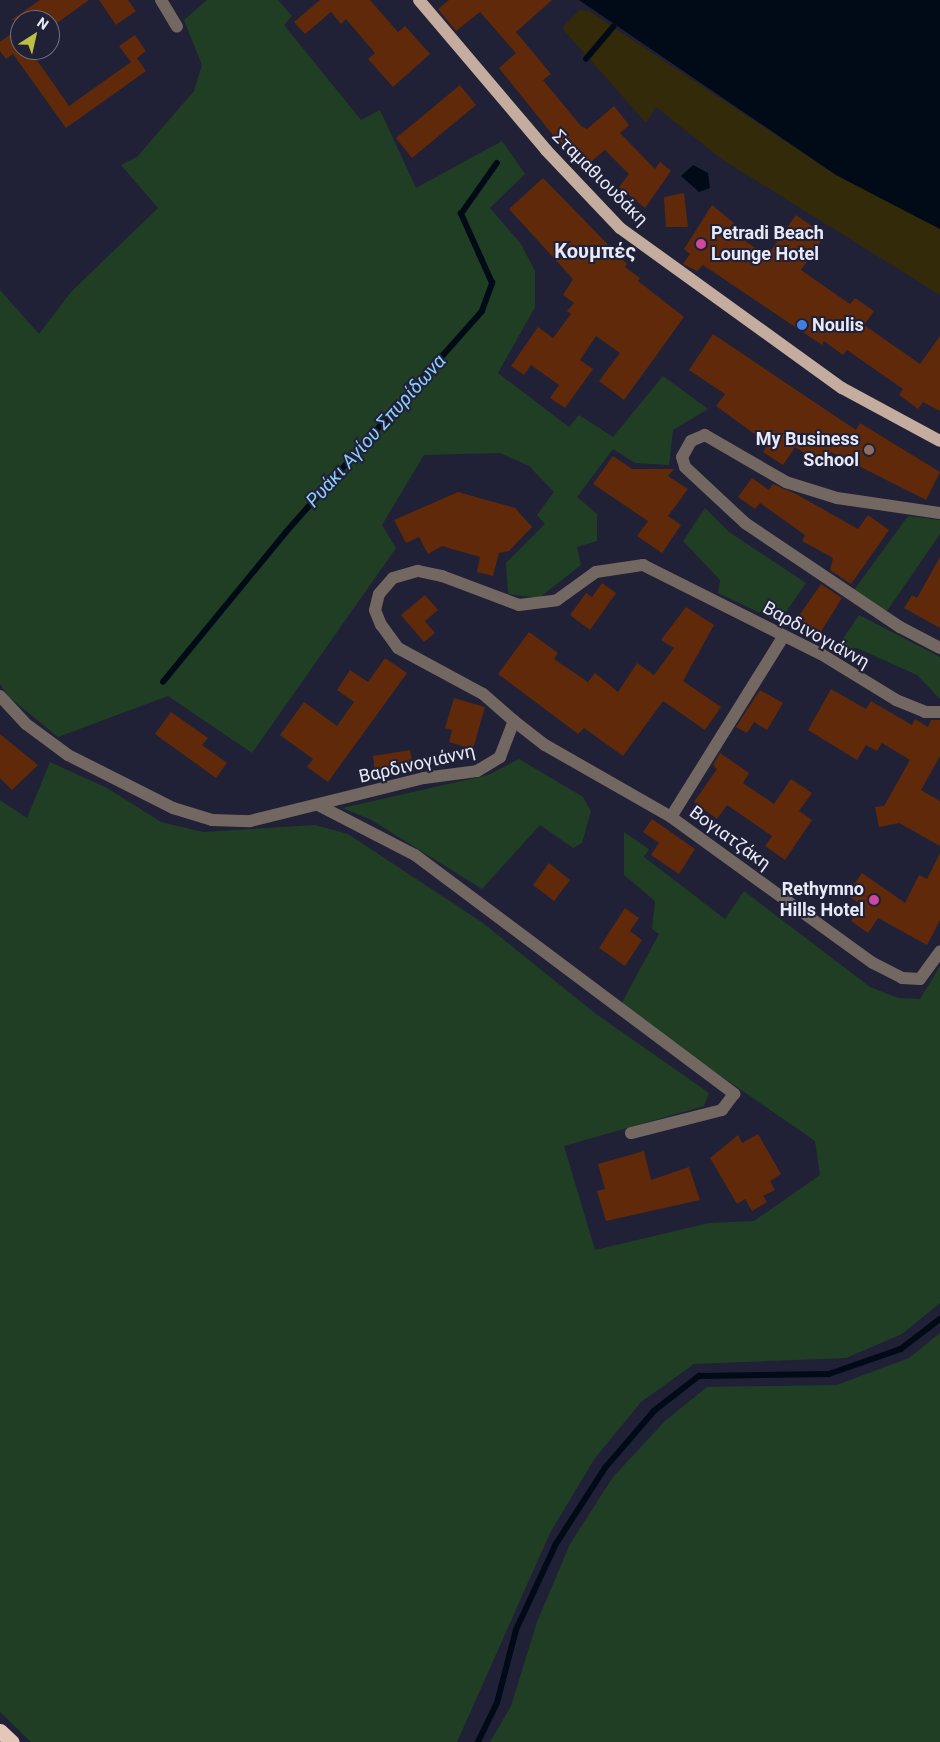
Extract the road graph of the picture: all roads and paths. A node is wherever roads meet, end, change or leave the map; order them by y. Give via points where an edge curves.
1 (161, 0) edge
2 (419, 0) edge
3 (178, 27) dead end
4 (940, 441) edge
5 (940, 513) edge
6 (783, 637) junction
7 (940, 648) edge
8 (0, 696) edge
9 (940, 712) edge
10 (514, 721) junction
11 (318, 805) junction
12 (671, 816) junction
13 (940, 951) edge
14 (631, 1133) dead end
15 (0, 1731) edge
16 (12, 1742) edge

1 - 3 street
2 - 4 main road, Σταμαθιουδάκη via 546,150 620,228 842,388
5 - 7 street via 837,498 786,482 705,435 691,441 682,456 685,466 745,523 900,627
6 - 9 street, Βαρδινογιάννη via 896,700 925,712
6 - 10 street, Βαρδινογιάννη via 643,565 596,572 557,600 518,605 442,576 418,571 394,578 380,594 375,610 398,648 483,694
6 - 12 street
8 - 11 street, Βαρδινογιάννη via 26,724 68,755 173,808 212,820 250,821
10 - 11 street, Βαρδινογιάννη via 500,757 477,771 424,778
10 - 12 street, Βογιατζάκη via 546,745
11 - 14 street via 415,856 734,1094 732,1103 722,1110
12 - 13 street, Βογιατζάκη via 839,940 902,978 920,979
15 - 16 highway

